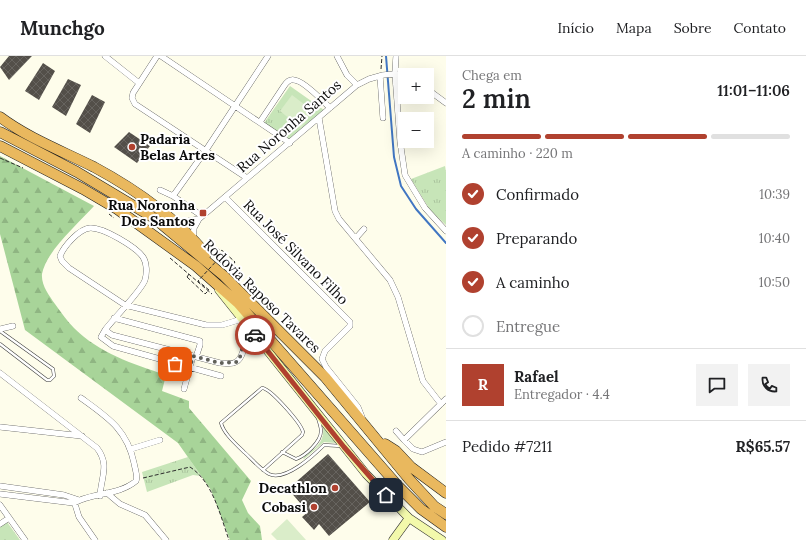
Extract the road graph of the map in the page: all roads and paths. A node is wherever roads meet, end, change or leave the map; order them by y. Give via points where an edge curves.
1 (105, 56) edge
2 (157, 56) edge
3 (161, 56) edge
4 (337, 56) edge
5 (382, 56) edge
6 (396, 56) edge
7 (266, 57) edge
8 (393, 74) junction
9 (398, 75) edge
10 (381, 76) junction
11 (139, 83) junction
12 (357, 85) junction
13 (434, 94) edge
14 (446, 103) edge
15 (234, 106) junction
16 (330, 108) junction
17 (0, 118) edge
18 (319, 118) junction
19 (383, 118) dead end
20 (260, 122) junction
21 (0, 124) edge
22 (14, 128) junction
23 (0, 132) edge
24 (290, 143) junction
25 (0, 146) edge
26 (206, 150) junction
27 (0, 158) edge
28 (26, 169) dead end
29 (247, 178) junction
30 (160, 190) dead end
31 (173, 196) junction
32 (226, 198) junction
33 (107, 213) dead end
34 (201, 218) junction
35 (117, 219) dead end
36 (177, 223) junction
37 (364, 229) dead end
38 (446, 231) edge
39 (356, 238) junction
40 (193, 239) junction
41 (223, 251) dead end
42 (168, 257) dead end
43 (189, 274) junction
44 (224, 276) junction
45 (209, 277) junction
46 (219, 290) junction
47 (125, 305) junction
48 (114, 318) junction
49 (242, 319) junction
50 (13, 326) dead end
51 (248, 327) junction
52 (0, 330) edge
53 (105, 330) junction
54 (0, 344) edge
55 (195, 356) junction
56 (190, 368) junction
57 (0, 373) edge
58 (221, 376) dead end
59 (184, 389) dead end
60 (81, 398) dead end
61 (446, 399) edge
62 (441, 404) junction
63 (316, 412) junction
64 (366, 425) junction
65 (0, 427) edge
66 (396, 431) dead end
67 (82, 436) junction
68 (376, 439) junction
69 (160, 440) dead end
70 (404, 440) junction
71 (446, 442) edge
72 (344, 447) junction
73 (131, 450) junction
74 (282, 452) junction
75 (263, 470) junction
76 (136, 476) junction
77 (0, 486) edge
78 (446, 493) edge
79 (0, 494) edge
80 (107, 494) junction
81 (100, 496) junction
82 (73, 497) junction
83 (79, 500) junction
84 (74, 503) junction
85 (0, 505) edge
86 (446, 514) edge
87 (9, 518) junction
88 (408, 518) junction
89 (0, 524) edge
90 (446, 527) edge
91 (25, 540) edge
92 (95, 540) edge
93 (166, 540) edge
94 (229, 540) edge
95 (393, 540) edge
96 (442, 540) edge

1 - 11 street
2 - 11 street
3 - 15 street
4 - 12 street via 347,75
5 - 10 path
6 - 8 street
7 - 15 street
8 - 9 street, Rua Noronha Santos
8 - 10 street, Rua Noronha Santos
8 - 38 street via 406,175 425,208
10 - 12 street, Rua Noronha Santos
10 - 19 street
11 - 26 street via 132,98 135,104
12 - 16 street, Rua Noronha Santos
13 - 14 street
15 - 20 street
15 - 26 street
16 - 18 street, Rua Noronha Santos
16 - 20 street via 302,83 288,81
17 - 22 highway
18 - 24 street, Rua Noronha Santos
18 - 39 street via 335,211
20 - 24 street
21 - 22 highway
22 - 36 highway via 96,168
23 - 44 highway, Rodovia Raposo Tavares via 77,172 154,218
24 - 29 street, Rua Noronha Santos
25 - 45 highway, Rodovia Raposo Tavares via 117,209 144,226
26 - 29 street
26 - 31 street
27 - 28 path
29 - 32 street, Rua Noronha Santos
30 - 31 street
31 - 34 street
32 - 34 street, Rua Noronha Santos
32 - 64 street, Rua José Silvano Filho via 350,322 350,326 325,351 323,362 358,407
33 - 35 path
34 - 36 street, Rua Noronha Santos
34 - 40 street via 194,228
36 - 40 highway
37 - 39 street
39 - 62 street via 390,280 398,296 423,381
40 - 44 highway
41 - 43 path, bridge via 235,262 232,266 221,256 198,281 209,290 205,294 187,277
42 - 43 path
43 - 46 path via 211,294
44 - 64 highway, Rodovia Raposo Tavares via 325,377
45 - 46 main road
45 - 90 highway, Rodovia Raposo Tavares via 238,303 399,487 421,509
46 - 49 main road
47 - 47 street via 145,282 147,266 143,257 108,233 91,228 85,230 62,252 62,261
47 - 48 street
47 - 49 street via 206,325 222,325
48 - 53 street
48 - 55 street via 200,341
49 - 51 main road
50 - 52 street
51 - 55 street via 237,362 220,363
51 - 63 main road
52 - 54 lane via 53,369 54,376 47,380
53 - 55 street via 120,337
53 - 56 street via 101,337 113,346
55 - 56 street
56 - 58 street
56 - 59 street
57 - 67 street
60 - 73 street via 114,423 124,435
61 - 62 street
62 - 70 street
63 - 72 main road
63 - 74 lane via 321,432 316,442 296,459
64 - 68 highway, Rodovia Raposo Tavares
65 - 67 street
66 - 70 street
67 - 81 street via 104,457 105,467
68 - 78 highway via 396,451 411,467
68 - 86 highway, Rodovia Raposo Tavares via 421,493
69 - 73 street
70 - 71 street via 422,452
72 - 75 lane via 324,445 305,462 282,474 270,475
72 - 88 main road
73 - 76 street
74 - 75 lane
74 - 75 lane via 302,435 303,429 269,390 262,388 221,423 226,433
76 - 80 street via 132,484
76 - 94 path via 147,478 178,468 190,467 198,472 211,492
77 - 82 street
79 - 84 street
80 - 81 street
80 - 93 street via 120,504 145,514
81 - 83 street
82 - 83 street
82 - 84 street
83 - 84 street
84 - 92 street via 79,517
85 - 87 street
87 - 89 street
87 - 91 street
88 - 95 main road
88 - 96 main road

